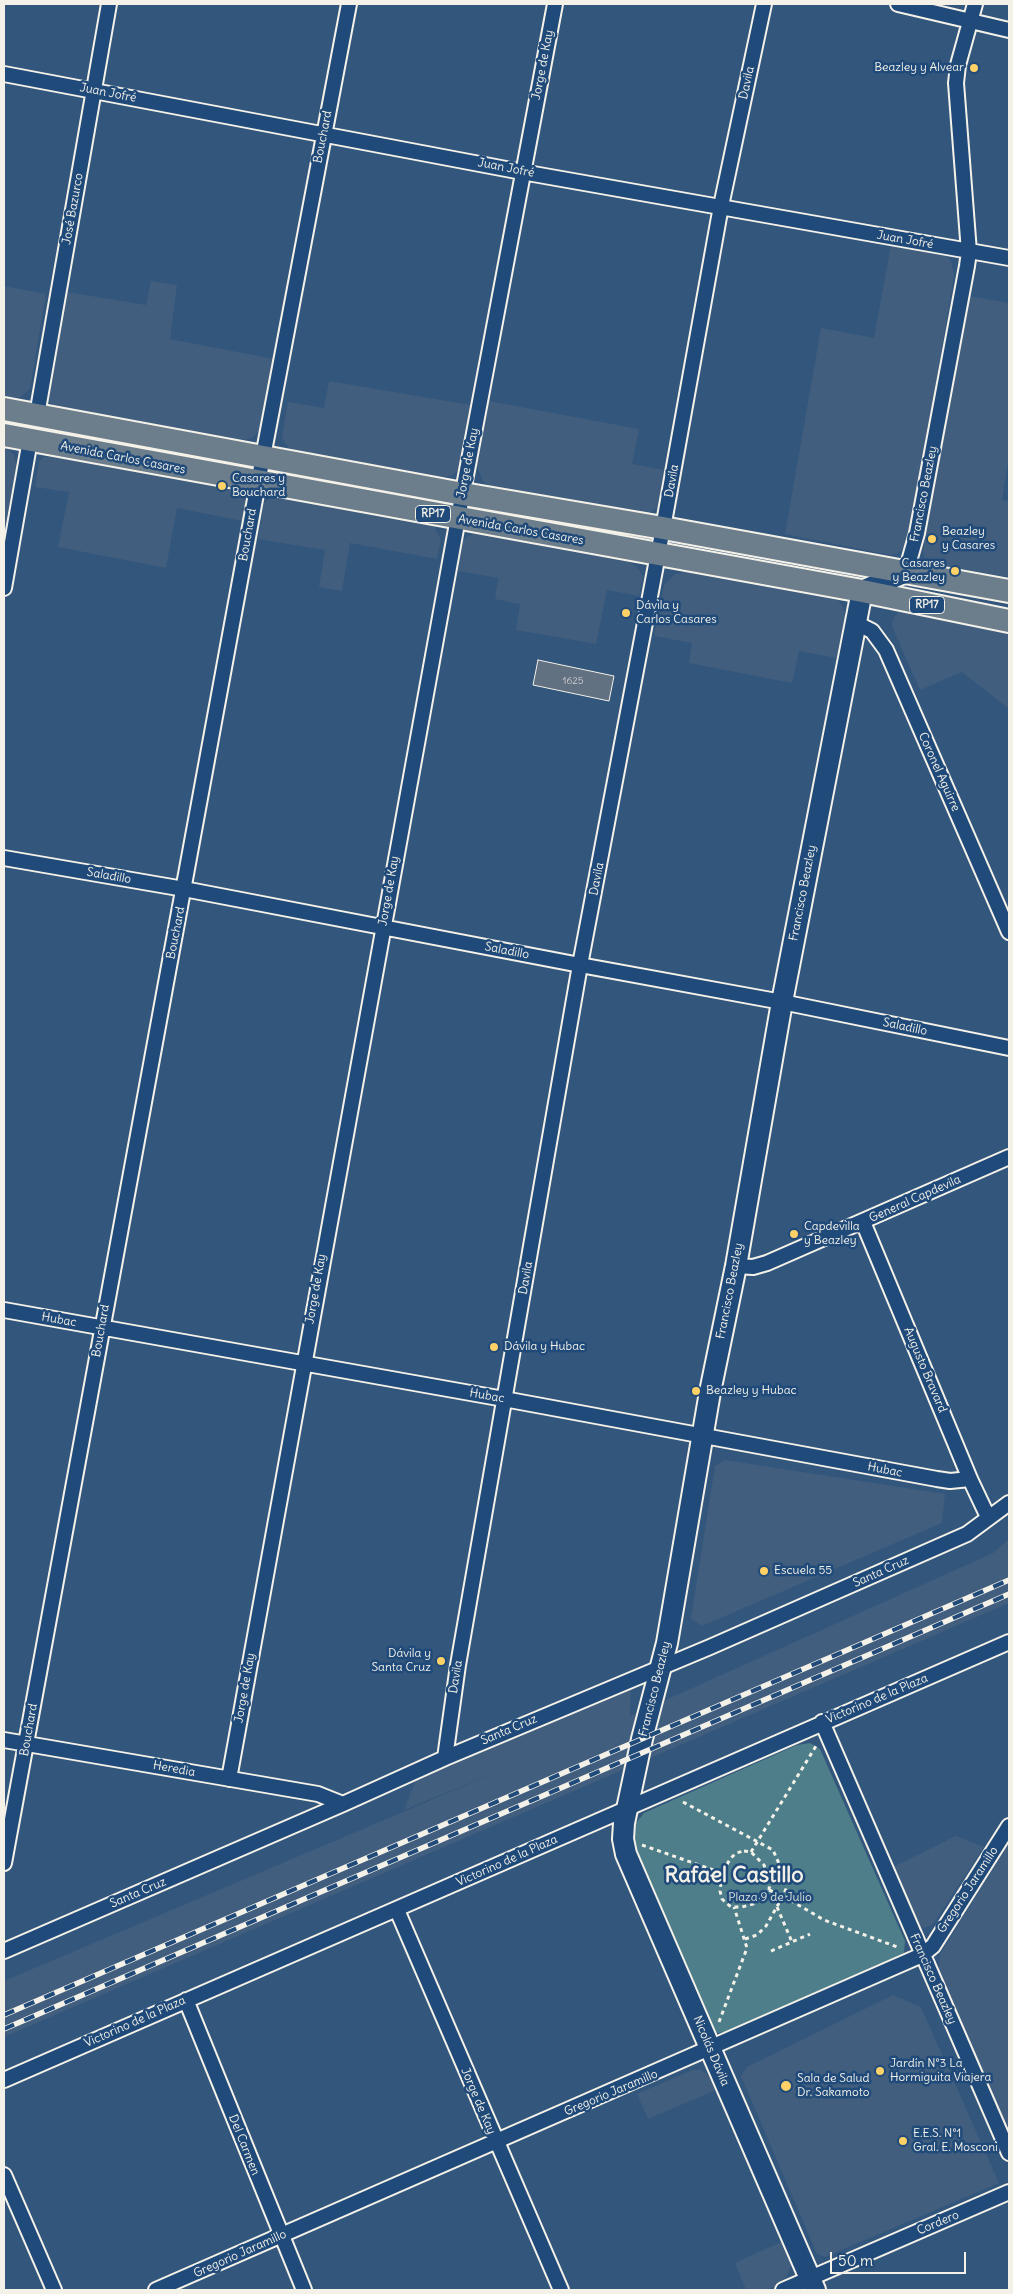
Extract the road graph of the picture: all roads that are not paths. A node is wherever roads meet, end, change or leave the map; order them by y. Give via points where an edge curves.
1 (109, 4) edge
2 (349, 4) edge
3 (555, 4) edge
4 (764, 4) edge
5 (898, 4) edge
6 (975, 4) edge
7 (970, 21) junction
8 (1009, 30) edge
9 (4, 74) edge
10 (94, 90) junction
11 (324, 134) junction
12 (522, 172) junction
13 (721, 206) junction
14 (969, 252) junction
15 (1009, 258) edge
16 (4, 409) edge
17 (37, 415) junction
18 (4, 435) edge
19 (30, 440) junction
20 (263, 457) junction
21 (258, 483) junction
22 (463, 494) junction
23 (458, 518) junction
24 (663, 528) junction
25 (658, 555) junction
26 (906, 572) junction
27 (4, 588) edge
28 (1009, 591) edge
29 (862, 592) junction
30 (1009, 621) edge
31 (856, 623) junction
32 (4, 858) edge
33 (184, 890) junction
34 (383, 928) junction
35 (1009, 932) edge
36 (580, 965) junction
37 (782, 1002) junction
38 (1009, 1048) edge
39 (1009, 1158) edge
40 (863, 1222) junction
41 (736, 1266) junction
42 (4, 1310) edge
43 (102, 1327) junction
44 (303, 1364) junction
45 (504, 1398) junction
46 (702, 1436) junction
47 (970, 1479) junction
48 (1009, 1503) edge
49 (988, 1517) junction
50 (1009, 1642) edge
51 (659, 1667) junction
52 (824, 1726) junction
53 (4, 1740) edge
54 (27, 1744) junction
55 (445, 1758) junction
56 (229, 1778) junction
57 (343, 1804) junction
58 (628, 1808) junction
59 (1009, 1826) edge
60 (4, 1863) edge
61 (397, 1910) junction
62 (4, 1951) edge
63 (922, 1956) junction
64 (186, 2000) junction
65 (710, 2048) junction
66 (4, 2080) edge
67 (496, 2143) junction
68 (1009, 2153) edge
69 (4, 2175) edge
70 (1009, 2192) edge
71 (280, 2236) junction
72 (812, 2285) edge
73 (54, 2290) edge
74 (156, 2290) edge
75 (304, 2290) edge
76 (561, 2290) edge
77 (784, 2290) edge

1 - 10 street, José Bazurco
2 - 11 street, Bouchard
3 - 12 street, Jorge de Kay
4 - 13 street, Davila
5 - 7 street
6 - 7 street, Francisco Beazley
7 - 8 street
7 - 14 street, Francisco Beazley via 956,83
9 - 10 street, Juan Jofré
10 - 11 street, Juan Jofré
10 - 17 street, José Bazurco
11 - 12 street, Juan Jofré
11 - 20 street, Bouchard
12 - 13 street, Juan Jofré
12 - 22 street, Jorge de Kay
13 - 14 street, Juan Jofré
13 - 24 street, Davila
14 - 15 street, Juan Jofré
14 - 26 street, Francisco Beazley via 917,533
16 - 17 main road, Avenida Carlos Casares / RP17
17 - 20 main road, Avenida Carlos Casares / RP17
18 - 19 main road, Avenida Carlos Casares / RP17
19 - 21 main road, Avenida Carlos Casares / RP17
19 - 27 street
20 - 21 street, Bouchard
20 - 22 main road, Avenida Carlos Casares / RP17
21 - 23 main road, Avenida Carlos Casares / RP17
21 - 33 street, Bouchard
22 - 23 street, Jorge de Kay
22 - 24 main road, Avenida Carlos Casares / RP17
23 - 25 main road, Avenida Carlos Casares / RP17
23 - 34 street, Jorge de Kay
24 - 25 street, Davila
24 - 26 main road, Avenida Carlos Casares / RP17
25 - 29 main road, Avenida Carlos Casares / RP17
25 - 36 street, Davila
26 - 28 main road, Avenida Carlos Casares / RP17
26 - 29 street
29 - 30 main road, Avenida Carlos Casares / RP17
29 - 31 street, Francisco Beazley
31 - 35 street, Coronel Aguirre via 872,631 886,650
31 - 37 street, Francisco Beazley
32 - 33 street, Saladillo
33 - 34 street, Saladillo
33 - 43 street, Bouchard
34 - 36 street, Saladillo
34 - 44 street, Jorge de Kay
36 - 37 street, Saladillo
36 - 45 street, Davila
37 - 38 street, Saladillo
37 - 41 street, Francisco Beazley
39 - 40 street, General Capdevila
40 - 41 street, General Capdevila via 767,1263 753,1267
40 - 47 street, Augusto Bravard
41 - 46 street, Francisco Beazley
42 - 43 street, Hubac
43 - 44 street, Hubac
43 - 54 street, Bouchard
44 - 45 street, Hubac
44 - 56 street, Jorge de Kay
45 - 46 street, Hubac
45 - 55 street, Davila
46 - 47 street, Hubac via 937,1480
46 - 51 street, Francisco Beazley via 667,1643
47 - 49 street, Augusto Bravard
48 - 49 street, Santa Cruz
49 - 51 street, Santa Cruz via 967,1534
50 - 52 street, Victorino de la Plaza
51 - 55 street, Santa Cruz
51 - 58 street, Francisco Beazley
52 - 58 street, Victorino de la Plaza
52 - 63 street, Francisco Beazley
53 - 54 street, Heredia
54 - 56 street, Heredia
54 - 60 street, Bouchard
55 - 57 street, Santa Cruz
56 - 57 street, Heredia via 318,1794
57 - 62 street, Santa Cruz
58 - 61 street, Victorino de la Plaza
58 - 65 street, Nicolás Dávila via 623,1839 626,1854
59 - 63 street, Gregorio Jaramillo via 933,1946
61 - 64 street, Victorino de la Plaza
61 - 67 street, Jorge de Kay
63 - 65 street, Gregorio Jaramillo
63 - 68 street, Francisco Beazley
64 - 66 street, Victorino de la Plaza
64 - 71 street, Del Carmen
65 - 67 street, Gregorio Jaramillo
65 - 72 street, Nicolás Dávila
67 - 71 street, Gregorio Jaramillo
67 - 76 street, Jorge de Kay
69 - 73 street
70 - 72 street, Cordero
71 - 74 street, Gregorio Jaramillo
71 - 75 street, Del Carmen
72 - 77 street, Cordero

